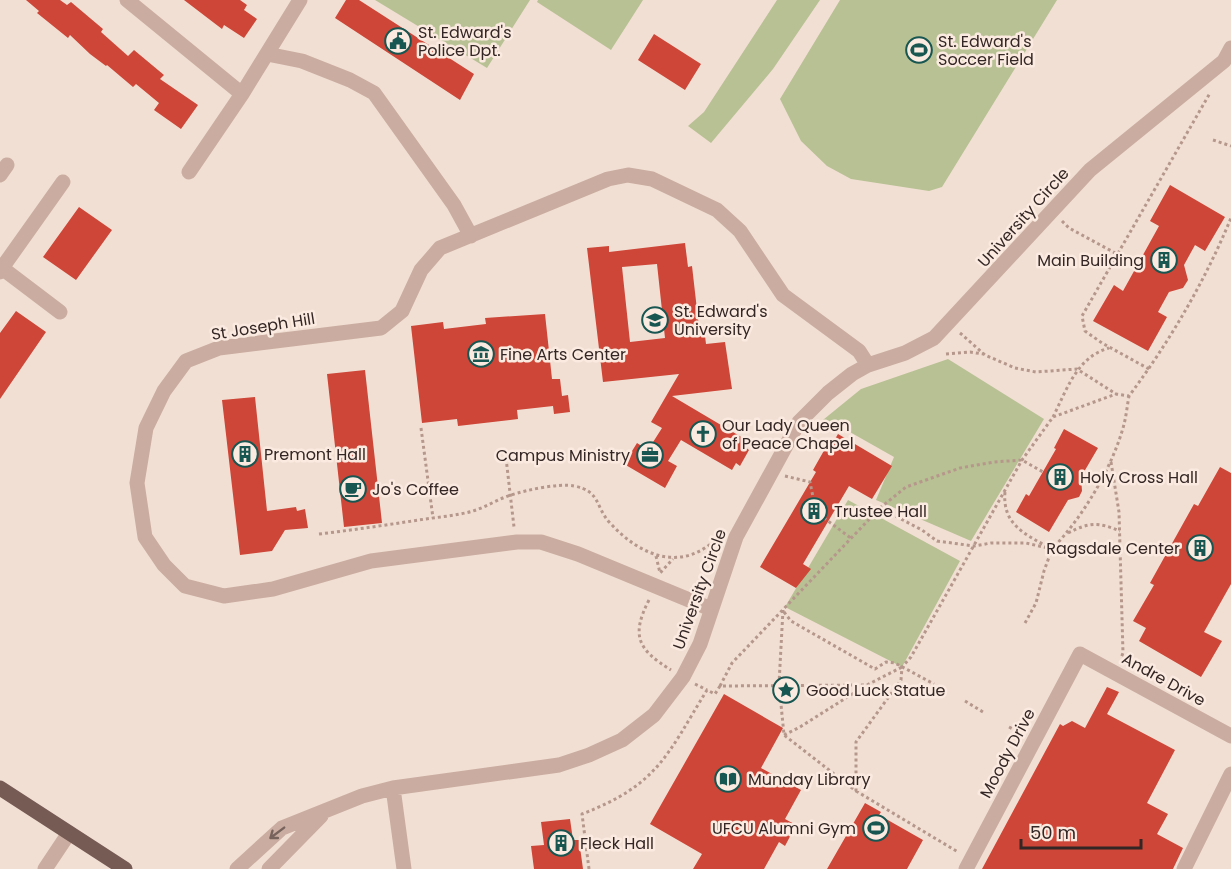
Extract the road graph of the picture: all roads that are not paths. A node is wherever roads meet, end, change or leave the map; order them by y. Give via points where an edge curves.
1 (127, 0) edge
2 (300, 0) edge
3 (1231, 48) edge
4 (267, 54) junction
5 (242, 94) junction
6 (189, 172) dead end
7 (63, 182) dead end
8 (471, 236) junction
9 (1, 269) edge
10 (60, 312) dead end
11 (868, 365) junction
12 (711, 609) junction
13 (1080, 654) joint
14 (1229, 730) edge
15 (1231, 774) edge
16 (0, 788) edge
17 (393, 788) junction
18 (325, 812) junction
19 (69, 833) junction
20 (108, 864) edge
21 (45, 869) edge
22 (125, 869) edge
23 (237, 869) edge
24 (269, 869) edge
25 (404, 869) edge
26 (966, 869) edge
27 (1184, 869) edge

1 - 5 street
2 - 4 street
3 - 11 street, University Circle via 1224,61 1090,170 934,338
4 - 5 street
4 - 8 street via 302,61 374,93 447,195
5 - 6 street
7 - 9 street
8 - 11 street, St Joseph Hill via 608,179 628,175 652,179 717,210 741,231 783,295 859,351
8 - 12 street, St Joseph Hill via 440,248 421,270 402,311 381,328 219,348 186,361 164,391 146,428 137,483 145,537 185,586 224,596 273,589 371,561 541,542
9 - 10 street
11 - 12 street, University Circle via 828,393 799,422 736,537
12 - 17 street, University Circle via 700,644 683,677 654,715 622,740 559,765
13 - 14 street, Andre Drive
13 - 26 street, Moody Drive
15 - 27 street
16 - 19 main road
17 - 18 street, University Circle
17 - 25 street
18 -> 23 street, University Circle via 282,828
18 - 24 street, University Circle
19 - 20 main road
19 - 21 street
20 - 22 main road

